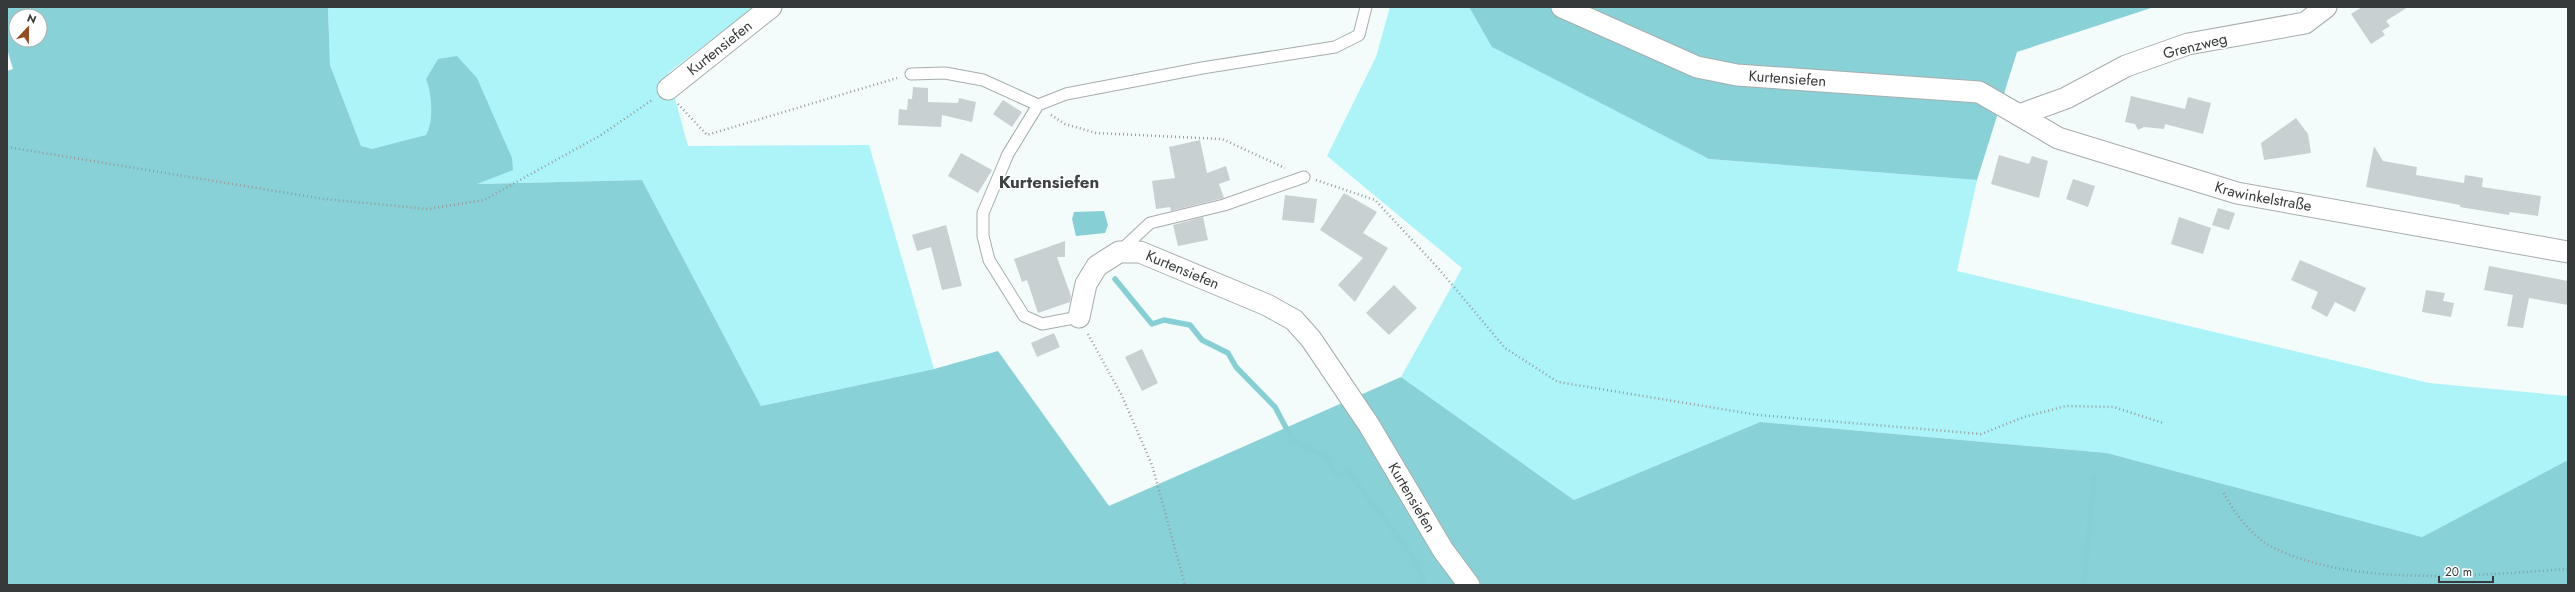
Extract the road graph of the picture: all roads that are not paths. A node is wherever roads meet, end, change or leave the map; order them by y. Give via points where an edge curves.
1 (771, 7) edge
2 (1366, 7) edge
3 (1562, 7) edge
4 (2326, 7) edge
5 (911, 74) road end
6 (668, 90) road end
7 (1038, 105) junction
8 (2019, 115) junction
9 (1304, 177) road end
10 (1119, 252) junction
11 (2568, 252) edge
12 (1079, 317) joint
13 (1469, 585) edge

1 - 6 street, Kurtensiefen
2 - 7 lane via 1359,35 1335,47 1202,68 1081,91
3 - 8 street, Kurtensiefen via 1697,67 1737,74 1979,92
4 - 8 street, Grenzweg via 2305,23 2188,44 2126,66 2066,98
5 - 7 lane via 945,73 983,80
7 - 12 lane via 1008,154 983,213 983,236 989,260 1024,316 1042,324
8 - 11 street, Krawinkelstraße via 2058,138 2237,194
9 - 10 lane via 1224,204 1150,223
10 - 12 street via 1097,266 1086,284
10 - 13 street, Kurtensiefen via 1140,252 1267,304 1294,320 1311,339 1369,425 1443,550

